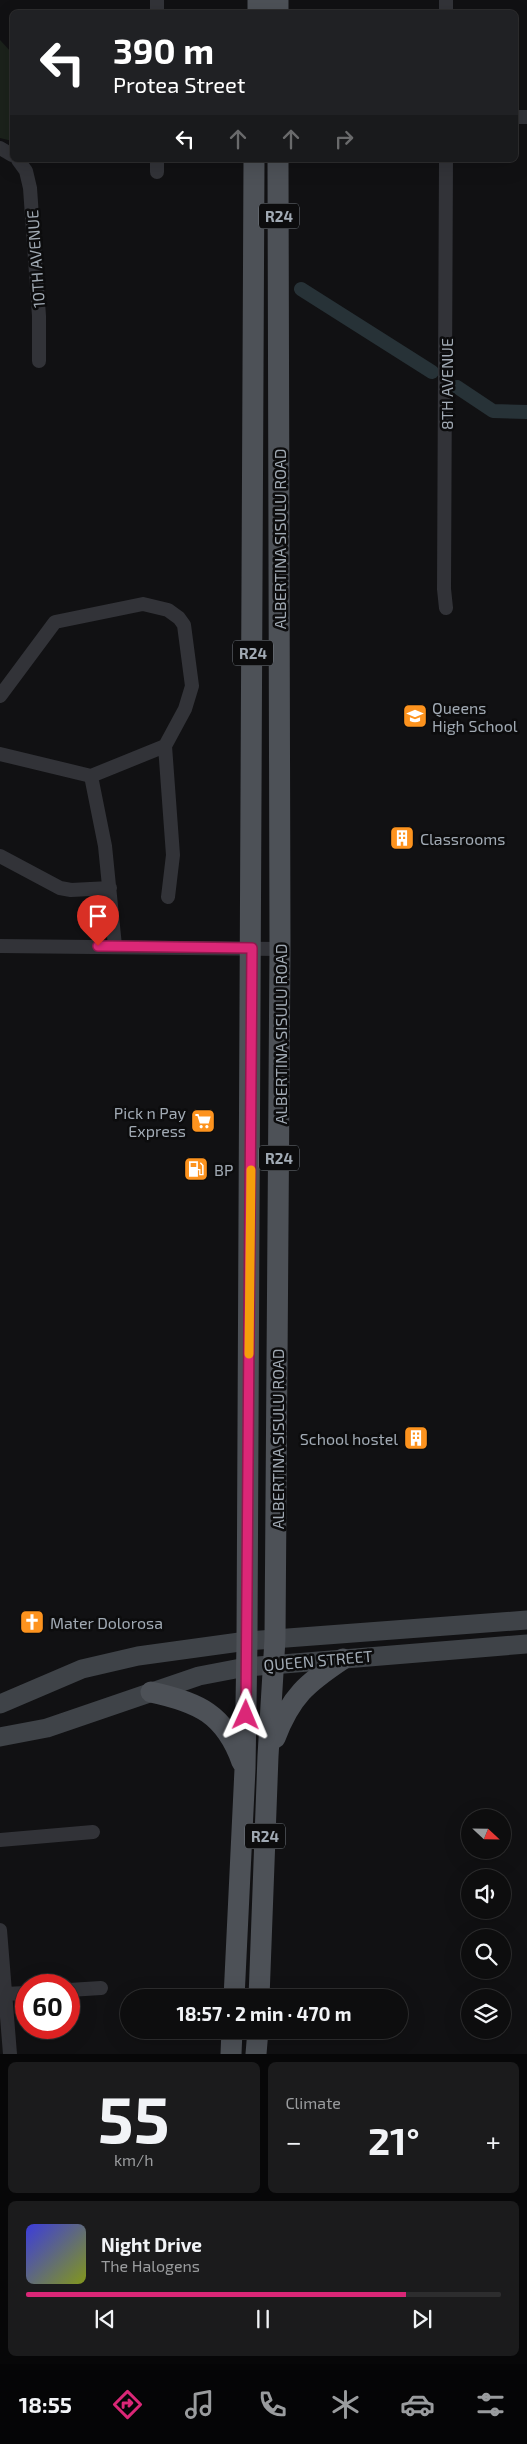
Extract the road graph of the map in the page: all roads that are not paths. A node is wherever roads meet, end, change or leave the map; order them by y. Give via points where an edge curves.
1 (19, 162) edge
2 (254, 162) edge
3 (278, 162) edge
4 (446, 162) edge
5 (39, 361) dead end
6 (446, 608) dead end
7 (0, 696) edge
8 (165, 746) junction
9 (0, 754) edge
10 (92, 776) junction
11 (0, 856) edge
12 (110, 888) junction
13 (168, 897) dead end
14 (0, 946) edge
15 (115, 946) junction
16 (252, 948) junction
17 (280, 949) junction
18 (527, 1620) edge
19 (275, 1639) junction
20 (247, 1641) junction
21 (527, 1644) edge
22 (343, 1658) junction
23 (274, 1663) junction
24 (246, 1667) junction
25 (151, 1692) junction
26 (0, 1704) edge
27 (0, 1737) edge
28 (268, 1756) junction
29 (245, 1769) junction
30 (93, 1832) dead end
31 (0, 1840) edge
32 (0, 1930) edge
33 (101, 1988) dead end
34 (80, 1989) edge
35 (234, 1989) edge
36 (259, 1989) edge
37 (15, 1993) edge
38 (5, 1994) junction
39 (232, 2039) edge
40 (257, 2039) edge
41 (10, 2054) edge
42 (231, 2054) edge
43 (256, 2054) edge

1 - 5 street, 10TH AVENUE via 26,171 30,188
2 - 16 main road, ALBERTINA SISULU ROAD / R24
3 - 17 main road, ALBERTINA SISULU ROAD / R24
4 - 6 street, 8TH AVENUE
7 - 8 street via 55,622 134,605 161,607 173,613 184,625 192,686 185,709
8 - 10 street
8 - 13 street via 173,855
9 - 10 street
10 - 12 street
11 - 12 street via 60,888
12 - 15 street
14 - 15 street
15 - 16 street
16 - 17 street
16 - 20 main road, ALBERTINA SISULU ROAD / R24
17 - 19 main road, ALBERTINA SISULU ROAD / R24
18 - 19 main road, QUEEN STREET
19 - 20 main road, QUEEN STREET
19 - 23 main road, ALBERTINA SISULU ROAD / R24
20 - 24 main road, ALBERTINA SISULU ROAD / R24
20 - 26 main road, QUEEN STREET via 104,1662
21 - 22 main road, QUEEN STREET
22 - 23 main road, QUEEN STREET
22 - 28 main road via 291,1702
23 - 24 main road, QUEEN STREET
23 - 28 main road, ALBERTINA SISULU ROAD / R24
24 - 25 main road, QUEEN STREET via 199,1676
24 - 29 main road, ALBERTINA SISULU ROAD / R24
25 - 27 main road, QUEEN STREET via 47,1728
25 - 29 main road via 193,1703 216,1718 236,1746
28 - 36 main road, ALBERTINA SISULU ROAD / R24
29 - 35 main road, ALBERTINA SISULU ROAD / R24
30 - 31 street
32 - 38 street
33 - 34 street
37 - 38 street
38 - 41 street
39 - 42 main road
40 - 43 main road

